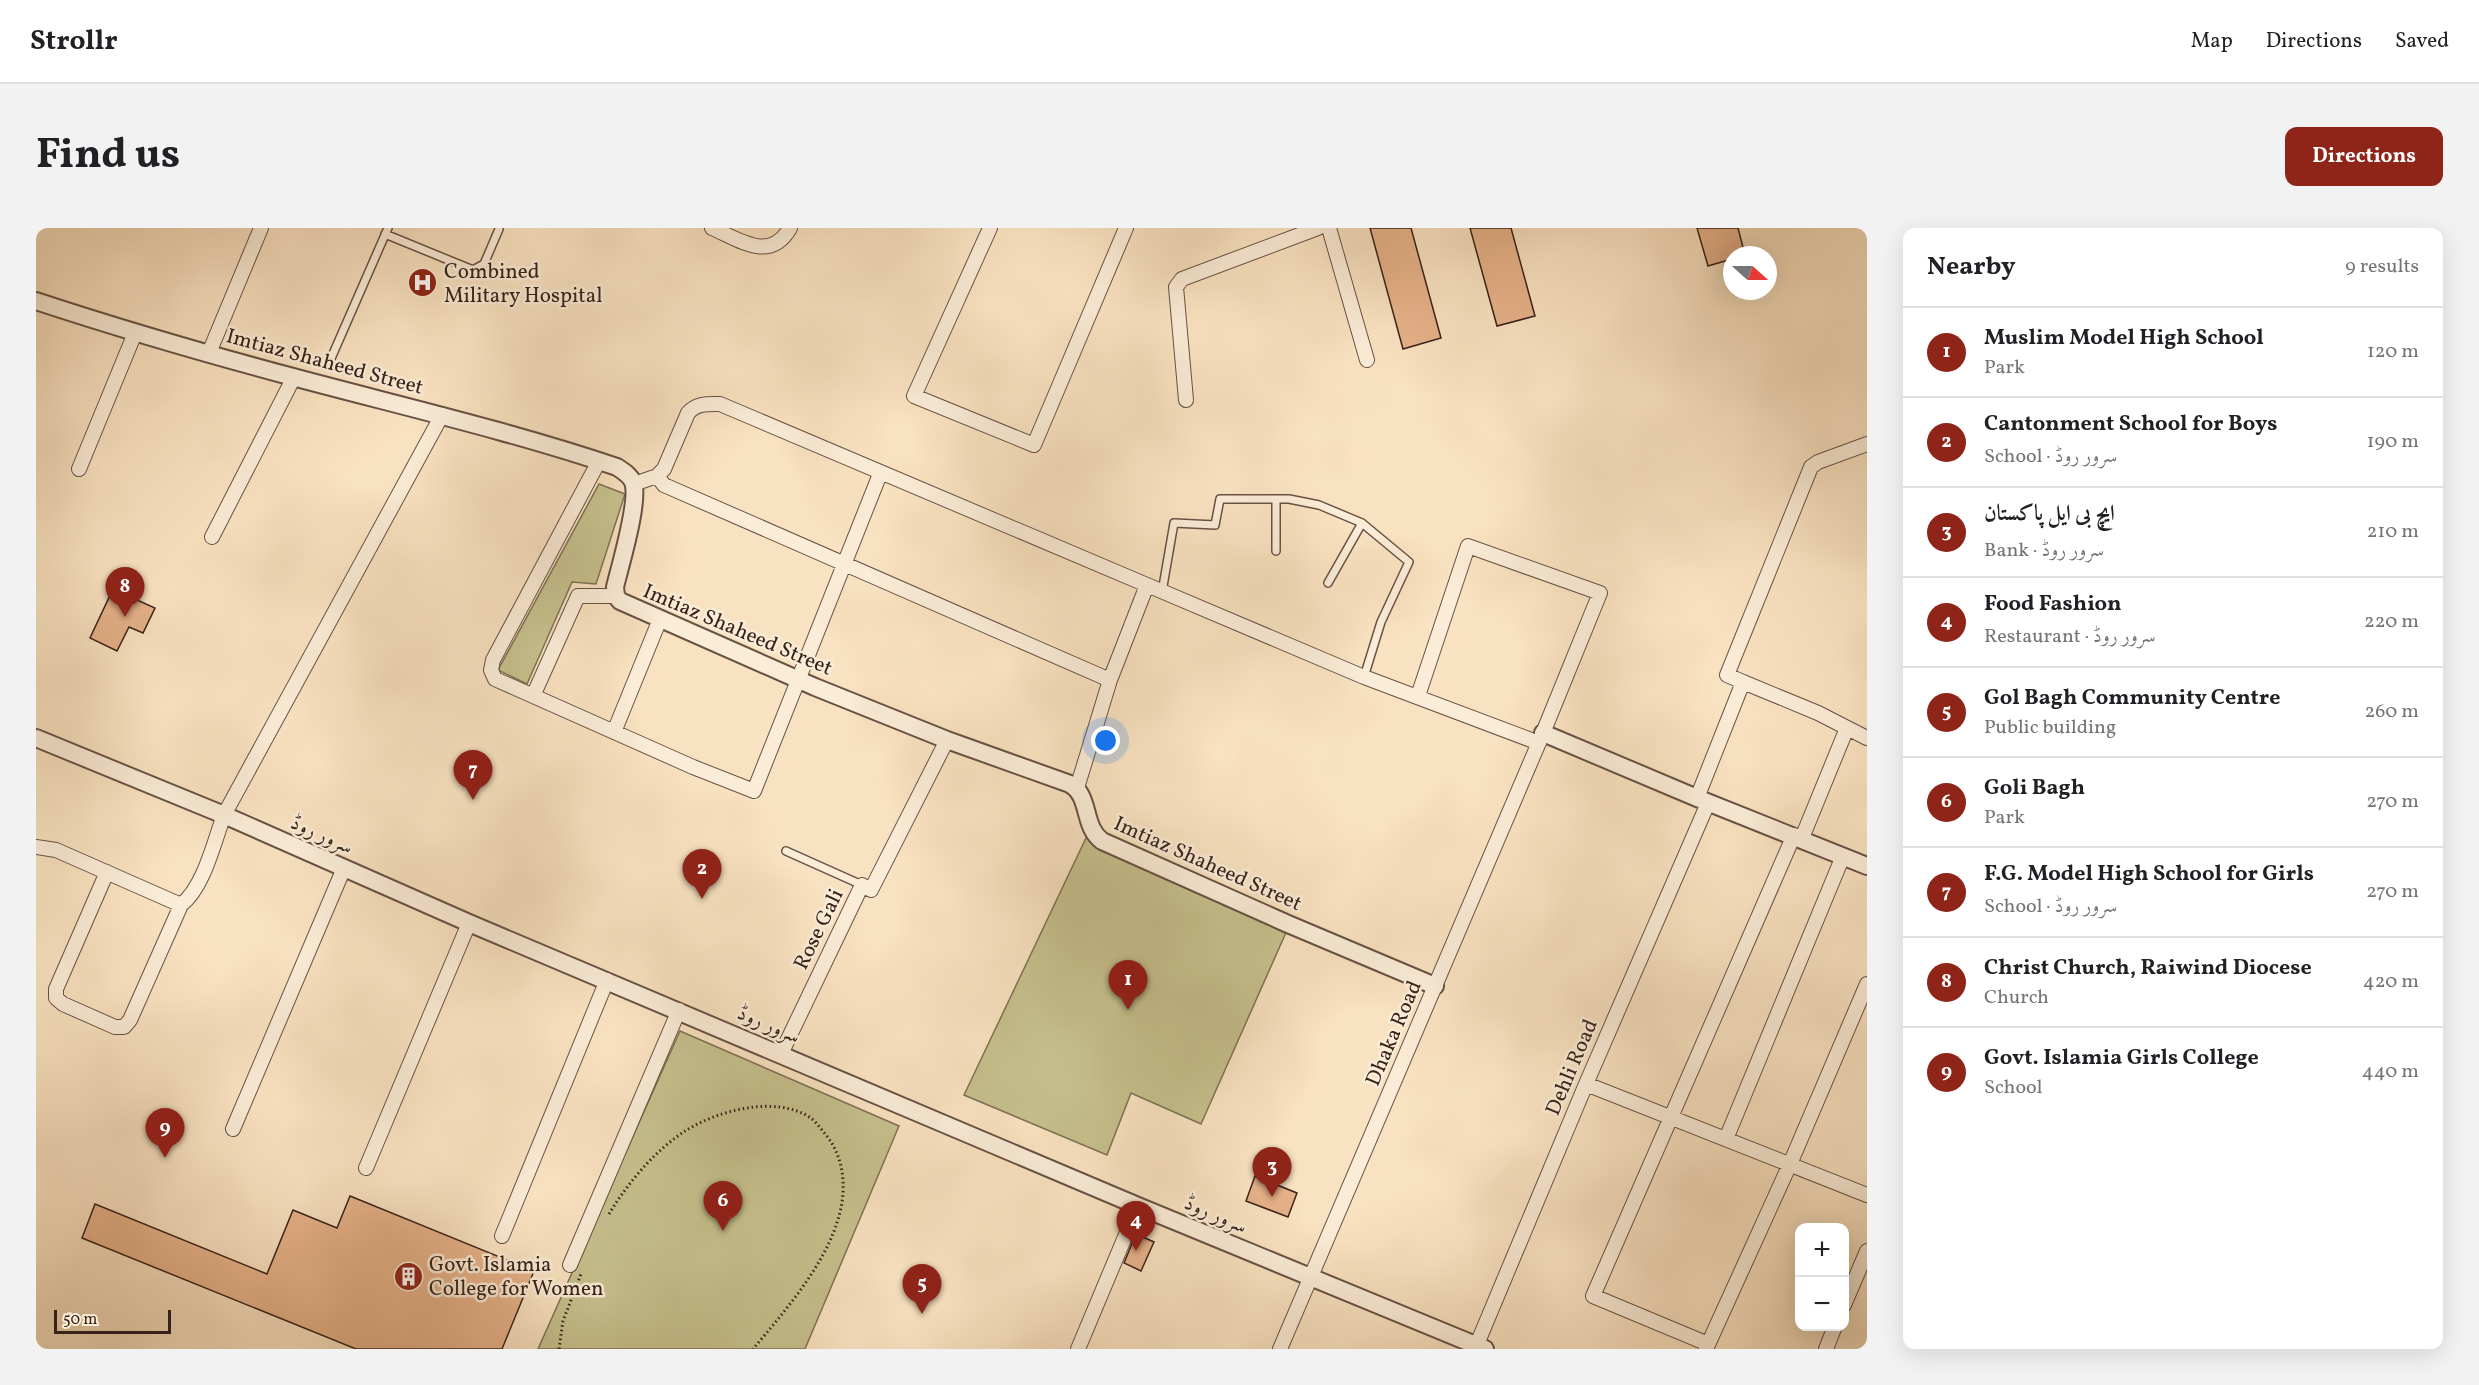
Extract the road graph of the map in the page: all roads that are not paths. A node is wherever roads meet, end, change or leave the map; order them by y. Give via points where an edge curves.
1 (261, 228) edge
2 (712, 228) edge
3 (790, 228) edge
4 (990, 228) edge
5 (1126, 228) edge
6 (1318, 228) edge
7 (1329, 228) edge
8 (499, 229) edge
9 (387, 231) edge
10 (36, 302) edge
11 (135, 333) junction
12 (209, 353) junction
13 (1367, 360) dead end
14 (329, 363) dead end
15 (294, 377) junction
16 (1186, 400) dead end
17 (442, 415) junction
18 (1867, 444) edge
19 (599, 461) junction
20 (79, 469) dead end
21 (880, 474) junction
22 (657, 476) junction
23 (634, 484) junction
24 (1276, 499) junction
25 (1362, 523) junction
26 (212, 537) dead end
27 (1276, 551) dead end
28 (844, 566) junction
29 (1328, 583) dead end
30 (1147, 585) junction
31 (1162, 592) junction
32 (616, 597) junction
33 (660, 619) junction
34 (1364, 677) junction
35 (798, 680) junction
36 (1110, 680) junction
37 (1743, 682) junction
38 (533, 696) junction
39 (1418, 696) junction
40 (1847, 728) junction
41 (614, 732) junction
42 (36, 738) edge
43 (1541, 738) junction
44 (1867, 738) edge
45 (947, 740) junction
46 (1077, 788) junction
47 (1702, 800) junction
48 (225, 815) junction
49 (1798, 837) junction
50 (36, 847) edge
51 (786, 851) dead end
52 (1843, 856) junction
53 (1867, 866) edge
54 (344, 868) junction
55 (107, 872) junction
56 (862, 885) junction
57 (182, 905) junction
58 (469, 923) junction
59 (607, 980) junction
60 (1867, 984) edge
61 (1435, 986) junction
62 (679, 1010) junction
63 (781, 1054) junction
64 (1586, 1084) junction
65 (1671, 1118) junction
66 (233, 1129) dead end
67 (1726, 1139) junction
68 (1790, 1164) junction
69 (366, 1168) dead end
70 (1867, 1194) edge
71 (1138, 1206) junction
72 (501, 1236) dead end
73 (1867, 1251) edge
74 (570, 1265) dead end
75 (1311, 1279) junction
76 (1849, 1295) edge
77 (1834, 1331) edge
78 (1707, 1347) edge
79 (1479, 1348) edge
80 (1078, 1349) edge
81 (1280, 1349) edge
82 (1826, 1349) edge

1 - 12 street
2 - 3 street via 761,248 777,244
4 - 5 street via 914,396 1034,445
6 - 16 street via 1178,283
7 - 13 street
8 - 9 lane via 484,264 473,270
9 - 14 lane
10 - 11 street, Imtiaz Shaheed Street
11 - 12 street, Imtiaz Shaheed Street
11 - 20 street
12 - 15 street, Imtiaz Shaheed Street
15 - 17 street, Imtiaz Shaheed Street
15 - 26 street
17 - 19 street, Imtiaz Shaheed Street
17 - 48 street
18 - 37 street via 1811,467 1727,675
19 - 23 street, Imtiaz Shaheed Street via 624,471
19 - 38 street via 491,670 495,679
21 - 22 street via 720,405 707,404 694,406 688,412 664,469
21 - 28 street
21 - 30 street
22 - 23 street
22 - 28 street via 664,485
23 - 32 street, Imtiaz Shaheed Street
24 - 25 lane via 1319,505
24 - 27 lane
24 - 31 lane via 1220,499 1215,525 1174,523
25 - 29 lane
25 - 34 lane via 1409,562 1381,622
28 - 35 street
28 - 36 street
30 - 31 street
30 - 36 street
31 - 34 street
32 - 33 street, Imtiaz Shaheed Street
32 - 38 street via 578,597
33 - 35 street, Imtiaz Shaheed Street
33 - 41 street
34 - 39 street
35 - 41 street via 754,791
35 - 45 street, Imtiaz Shaheed Street
36 - 46 street
37 - 40 street
37 - 47 street, Dehli Road
38 - 41 street
39 - 43 street
39 - 43 street, Dhaka Road via 1468,546 1600,593
40 - 44 street
40 - 49 street
42 - 48 street, سرور روڈ
43 - 47 street
43 - 61 street, Dhaka Road
45 - 46 street, Imtiaz Shaheed Street
45 - 56 street, Rose Gali via 872,890
46 - 61 street, Imtiaz Shaheed Street via 1094,835 1102,841
47 - 49 street
47 - 64 street, Dehli Road
48 - 54 street, سرور روڈ
48 - 57 street via 198,885
49 - 52 street
49 - 65 street
50 - 55 street via 56,850
51 - 56 lane
52 - 53 street
52 - 67 street
54 - 58 street, سرور روڈ
54 - 66 street
55 - 57 street
55 - 57 street via 56,989 56,998 63,1004 105,1023 124,1027 130,1020
56 - 63 street, Rose Gali
58 - 59 street, سرور روڈ
58 - 69 street
59 - 62 street, سرور روڈ
59 - 72 street
60 - 68 street
61 - 75 street, Dhaka Road
62 - 63 street, سرور روڈ
62 - 74 street
63 - 71 street, سرور روڈ
64 - 65 street
64 - 79 street, Dehli Road
65 - 67 street
65 - 78 street via 1593,1296
67 - 68 street
68 - 70 street
68 - 78 street
71 - 75 street, سرور روڈ
71 - 80 street
73 - 76 street
75 - 79 street, سرور روڈ
75 - 81 street, Dhaka Road
77 - 82 street

